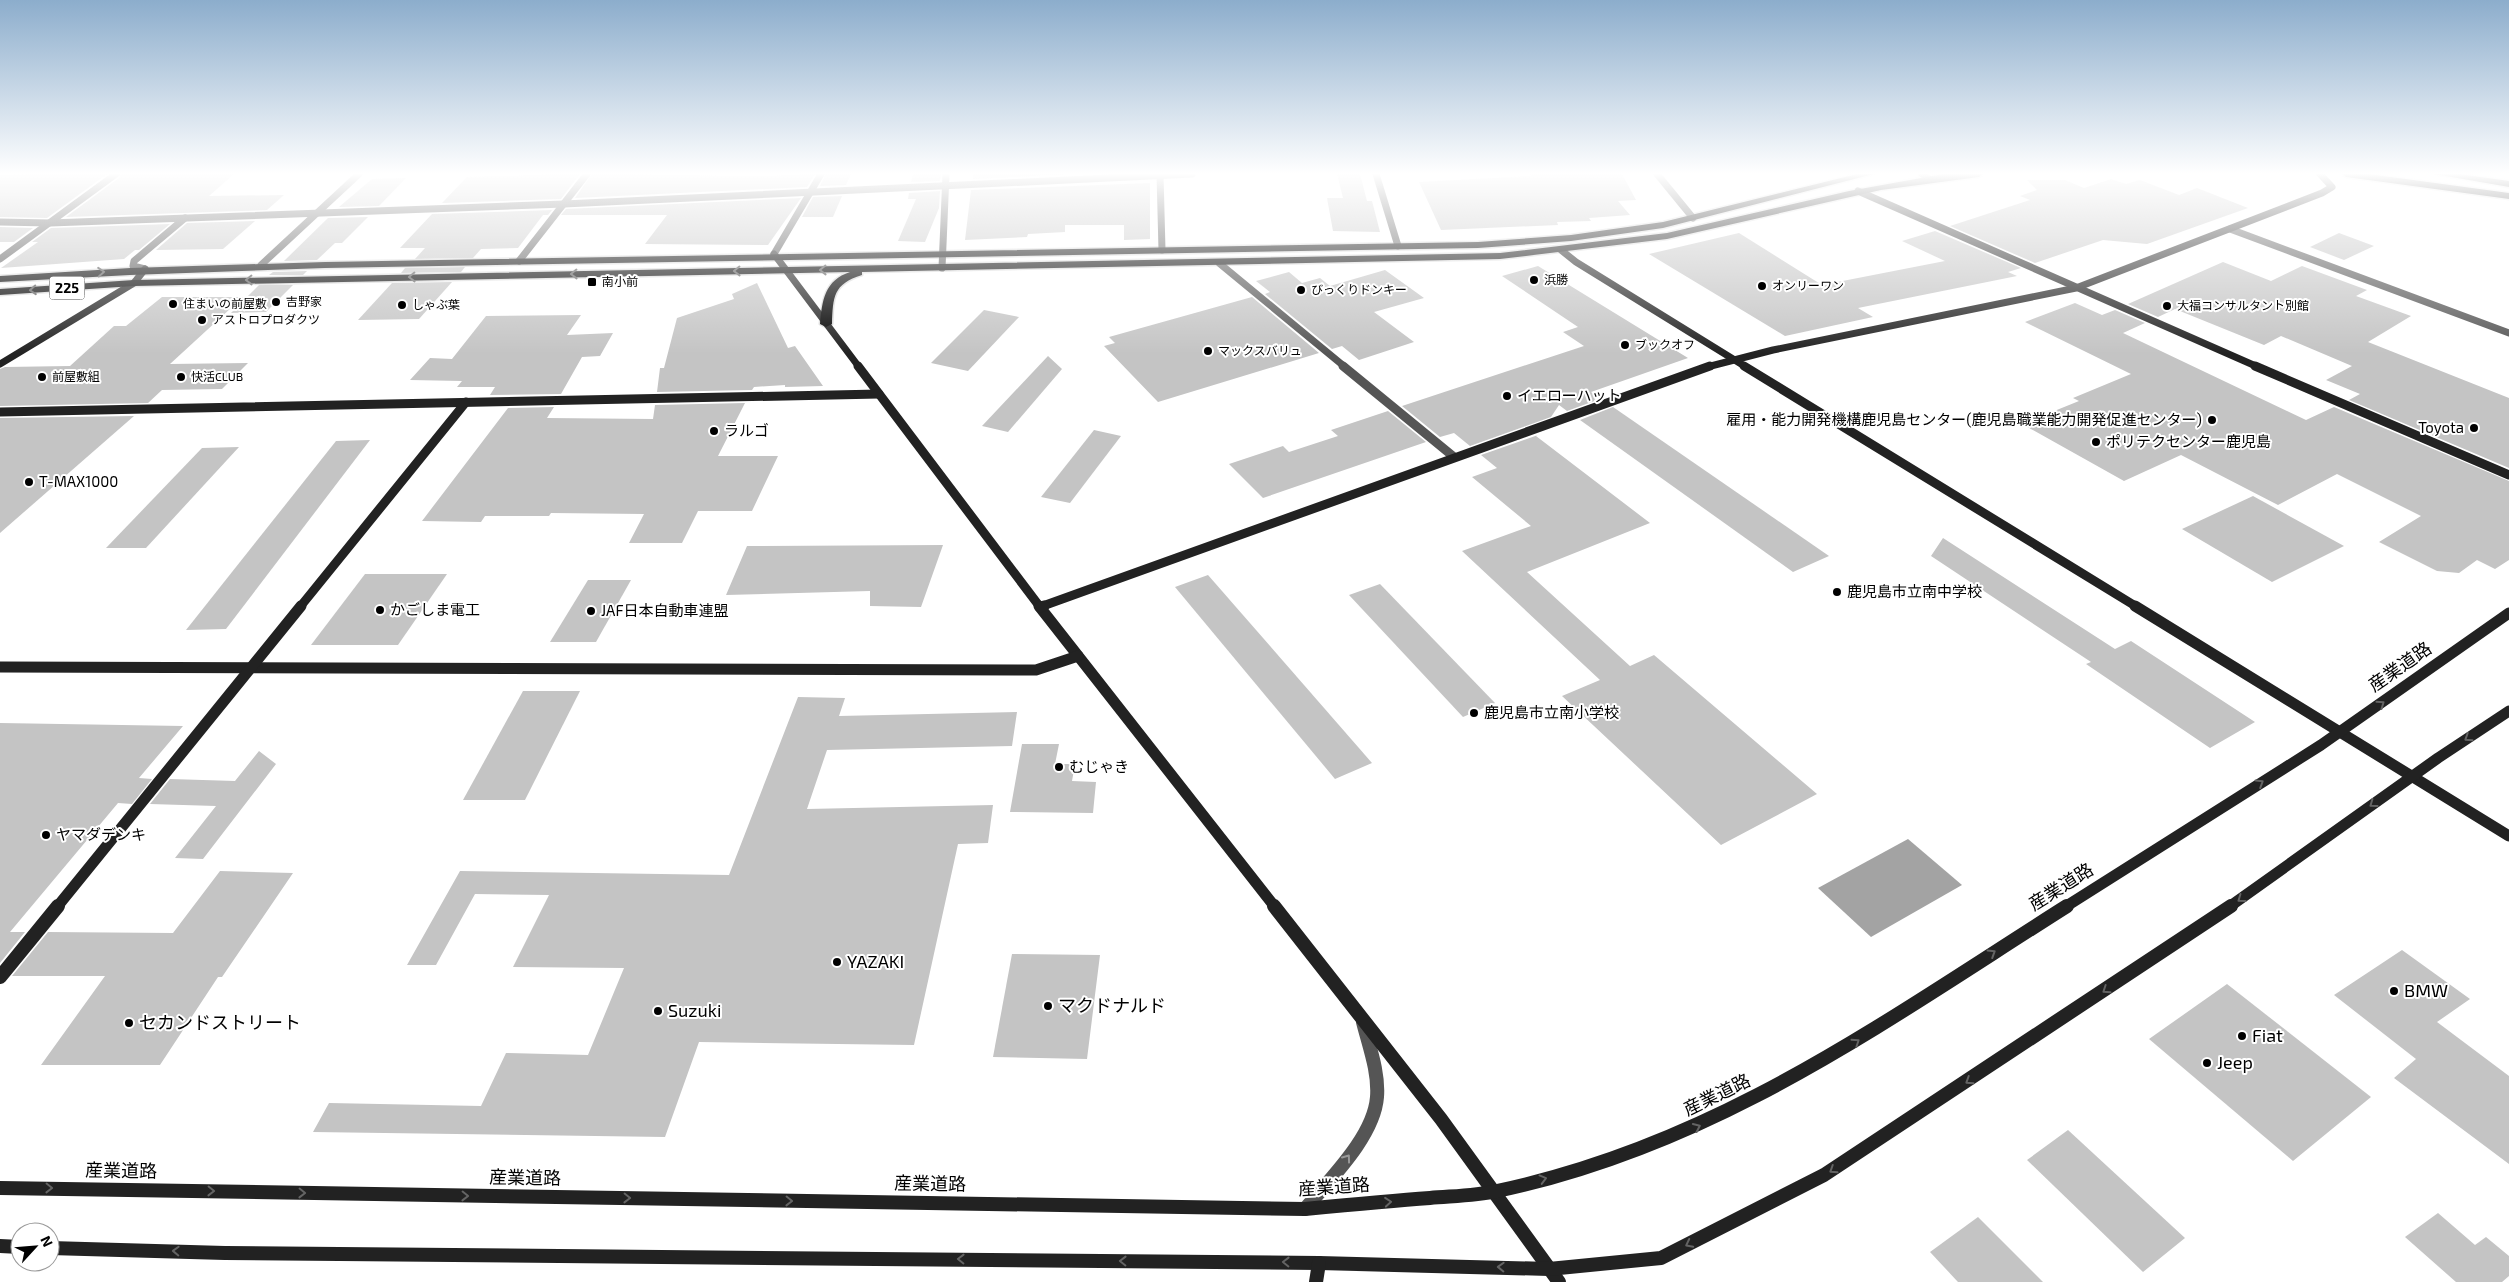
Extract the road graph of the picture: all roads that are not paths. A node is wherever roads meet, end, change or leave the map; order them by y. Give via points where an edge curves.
1 (35, 234) edge
2 (166, 234) edge
3 (294, 234) edge
4 (540, 234) edge
5 (786, 234) edge
6 (945, 234) edge
7 (1162, 234) edge
8 (1394, 234) edge
9 (1596, 234) edge
10 (1681, 234) edge
11 (1954, 234) edge
12 (2217, 234) edge
13 (2243, 234) edge
14 (1398, 246) junction
15 (1162, 250) junction
16 (1561, 250) junction
17 (944, 252) junction
18 (774, 254) junction
19 (0, 259) edge
20 (519, 261) junction
21 (1219, 263) junction
22 (262, 265) junction
23 (942, 268) junction
24 (145, 269) junction
25 (786, 270) junction
26 (879, 270) junction
27 (0, 279) edge
28 (134, 282) junction
29 (2076, 288) junction
30 (0, 292) edge
31 (826, 324) junction
32 (2509, 333) edge
33 (1735, 360) junction
34 (0, 364) edge
35 (879, 394) junction
36 (466, 402) junction
37 (0, 412) edge
38 (1454, 457) junction
39 (2509, 475) edge
40 (1040, 607) junction
41 (2509, 613) edge
42 (1078, 656) junction
43 (0, 667) edge
44 (250, 669) junction
45 (2509, 711) edge
46 (2341, 731) junction
47 (2412, 776) junction
48 (2509, 836) edge
49 (0, 977) edge
50 (1362, 1017) junction
51 (0, 1188) edge
52 (1496, 1192) junction
53 (1305, 1209) junction
54 (60, 1248) edge
55 (1318, 1263) junction
56 (1549, 1269) junction
57 (1316, 1282) edge
58 (1559, 1282) edge

1 - 19 street
2 - 24 street via 134,261 133,266
3 - 22 street
4 - 20 street
5 - 18 street
6 - 17 street
7 - 15 street
8 - 14 street
9 - 14 highway, 225 via 1478,245
10 - 16 highway, 225
11 - 29 street
12 - 29 street
13 - 32 street
14 - 15 highway, 225
15 - 17 highway, 225
16 - 21 highway, 225 via 1500,256
16 - 33 street
17 - 18 highway, 225
17 - 23 street
18 - 20 highway, 225
18 - 25 street
20 - 22 highway, 225
21 - 23 highway, 225
21 - 38 street
22 - 24 highway, 225
23 - 26 highway, 225
27 -> 24 highway, 225
24 - 28 street
26 -> 25 highway, 225
25 -> 28 highway, 225
25 - 31 street
26 - 31 highway via 849,275 838,281 827,298
28 -> 30 highway, 225
28 - 34 street
29 - 33 street
29 - 39 street
31 - 35 street
33 - 38 street via 1709,366
33 - 46 street
35 - 36 street
35 - 40 street
36 - 37 street
36 - 44 street
38 - 40 street
40 - 42 street
46 -> 41 street, 産業道路
42 - 44 street via 1036,670
42 - 50 street
43 - 44 street
44 - 49 street
45 -> 47 street
46 - 47 street
52 -> 46 street, 産業道路 via 1592,1166 1678,1135 1761,1095 1847,1048
47 - 48 street
47 -> 56 street via 2202,926 1824,1175 1662,1258
50 - 52 street
53 -> 50 street via 1362,1137 1378,1100 1374,1066
51 -> 53 street, 産業道路
53 -> 52 street, 産業道路
52 - 56 street
55 -> 54 street via 245,1253
56 -> 55 street
55 - 57 street
56 - 58 street

